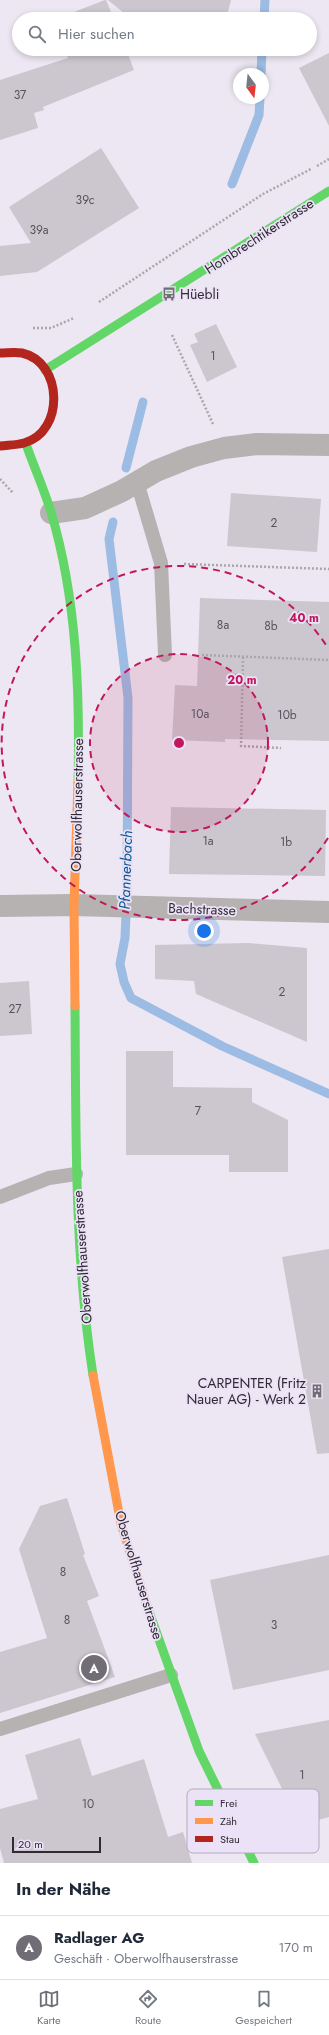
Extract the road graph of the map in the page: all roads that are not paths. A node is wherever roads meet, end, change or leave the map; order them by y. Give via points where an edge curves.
1 (329, 191) edge
2 (0, 353) edge
3 (45, 370) junction
4 (26, 444) junction
5 (329, 444) edge
6 (0, 446) edge
7 (130, 487) junction
8 (51, 513) junction
9 (165, 655) dead end
10 (74, 905) junction
11 (0, 906) edge
12 (329, 912) edge
13 (76, 1174) junction
14 (0, 1197) edge
15 (172, 1675) junction
16 (0, 1729) edge
17 (218, 1789) edge
18 (249, 1853) edge
19 (254, 1863) edge

1 - 3 street, Hombrechtikerstrasse
2 - 3 street via 21,354 34,360
3 - 4 street via 53,383 56,397 54,412 48,425
4 - 6 street
4 - 8 street, Oberwolfhauserstrasse
5 - 7 street via 257,444 224,448 192,456 156,471
7 - 8 street via 85,508
7 - 9 lane via 161,563
8 - 10 street, Oberwolfhauserstrasse via 65,574 76,646 78,757
10 - 11 street, Bachstrasse
10 - 12 street, Bachstrasse
10 - 13 street, Oberwolfhauserstrasse
13 - 14 lane, Oberwolfhauserstrasse via 49,1178
13 - 15 street, Oberwolfhauserstrasse via 85,1325 121,1524 150,1617
15 - 16 lane
15 - 17 street, Oberwolfhauserstrasse via 199,1751
18 - 19 street, Oberwolfhauserstrasse

